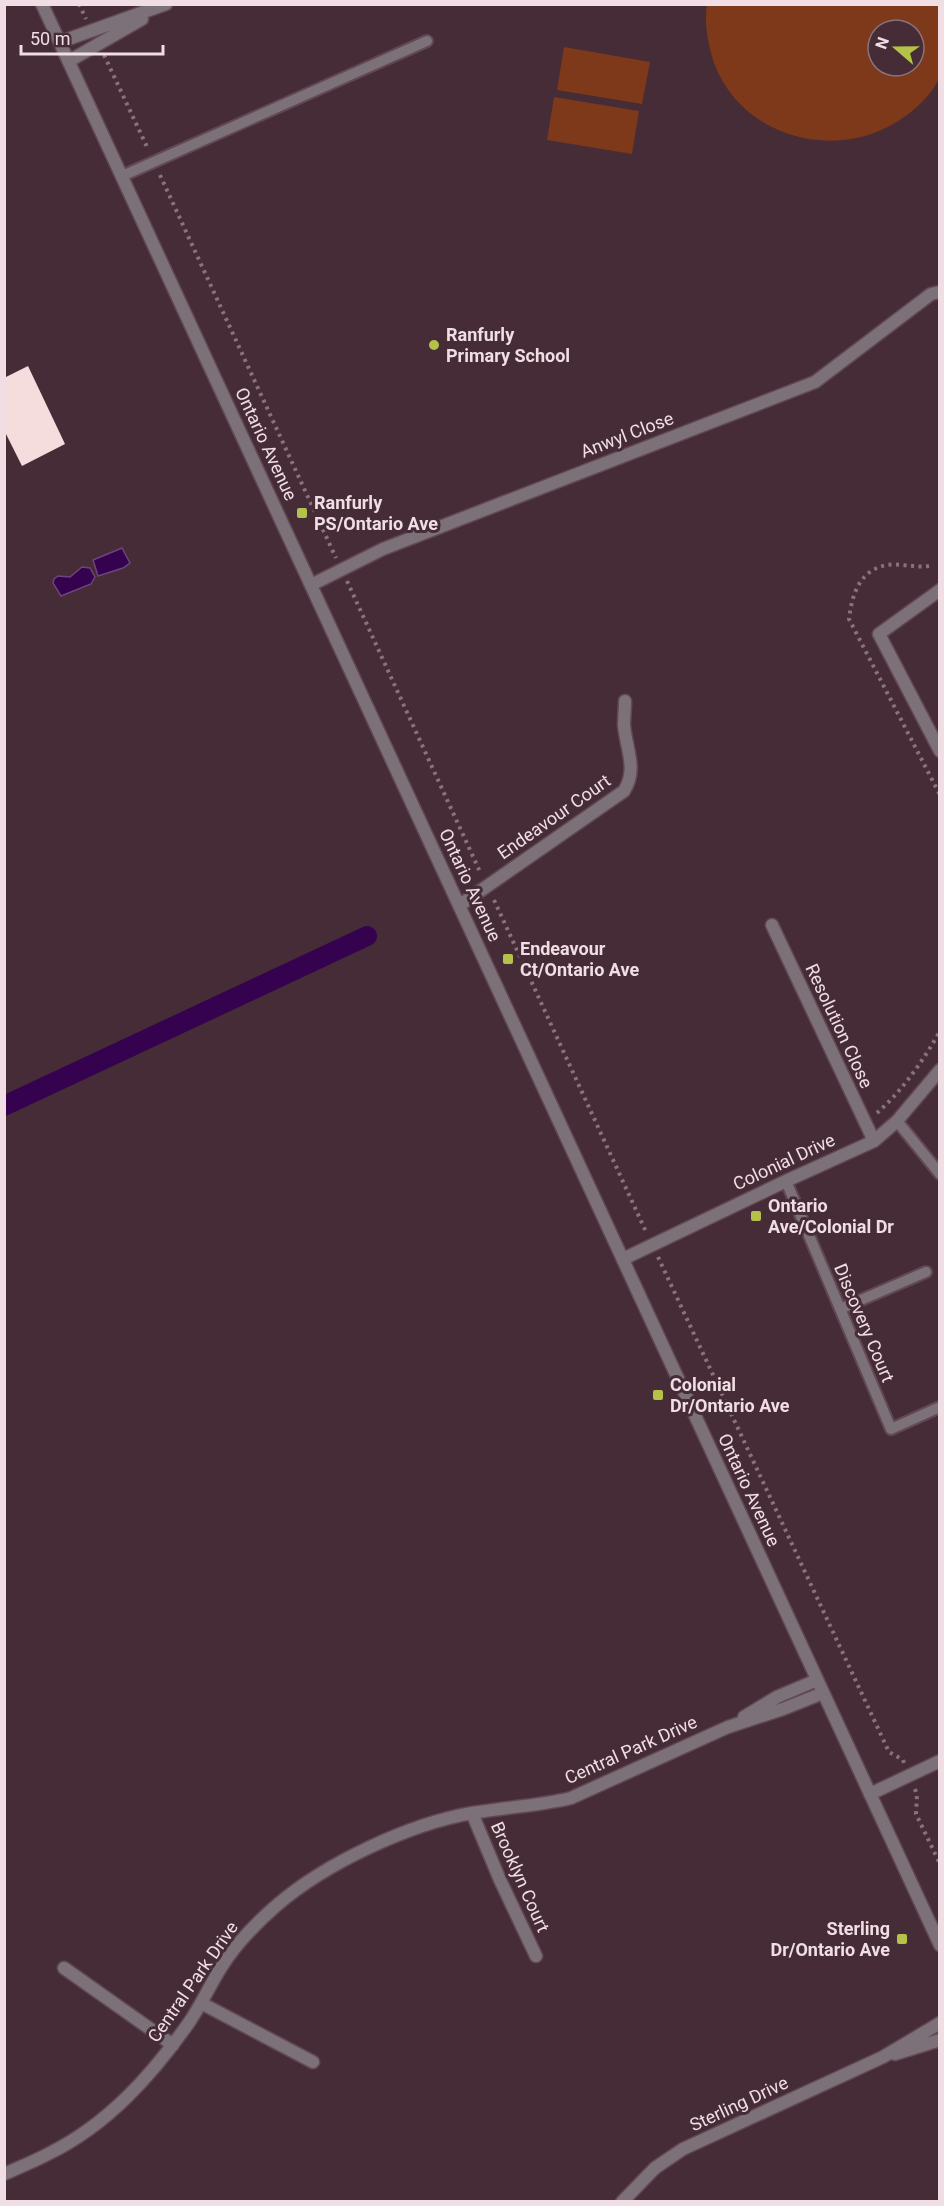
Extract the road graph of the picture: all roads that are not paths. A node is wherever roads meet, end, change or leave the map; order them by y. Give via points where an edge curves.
1 (42, 4) edge
2 (164, 5) edge
3 (427, 41) dead end
4 (60, 42) junction
5 (69, 61) junction
6 (122, 176) junction
7 (939, 292) edge
8 (311, 585) junction
9 (939, 590) edge
10 (625, 701) dead end
11 (939, 752) edge
12 (460, 904) junction
13 (772, 925) dead end
14 (939, 1070) edge
15 (897, 1121) junction
16 (874, 1141) junction
17 (939, 1174) edge
18 (786, 1180) junction
19 (623, 1259) junction
20 (926, 1272) dead end
21 (840, 1309) junction
22 (939, 1407) edge
23 (817, 1680) junction
24 (823, 1693) junction
25 (728, 1727) junction
26 (939, 1761) edge
27 (870, 1794) junction
28 (472, 1813) junction
29 (939, 1945) edge
30 (536, 1956) dead end
31 (64, 1968) dead end
32 (201, 2003) junction
33 (939, 2023) edge
34 (939, 2040) edge
35 (172, 2045) junction
36 (883, 2057) junction
37 (313, 2062) dead end
38 (4, 2174) edge
39 (622, 2202) edge

1 - 4 street, Ontario Avenue
2 - 4 street
2 - 5 street
3 - 6 lane
4 - 5 street, Ontario Avenue
5 - 6 street, Ontario Avenue
6 - 8 street, Ontario Avenue
7 - 8 street, Anwyl Close via 931,294 815,382 383,549
8 - 12 street, Ontario Avenue
9 - 11 street via 879,634
10 - 12 street, Endeavour Court via 631,774 624,791
12 - 19 street, Ontario Avenue
13 - 16 street, Resolution Close
14 - 15 street, Colonial Drive
15 - 16 street, Colonial Drive
15 - 17 lane
16 - 18 street, Colonial Drive
18 - 19 street, Colonial Drive
18 - 21 lane, Discovery Court
19 - 23 street, Ontario Avenue
20 - 21 lane
21 - 22 lane, Discovery Court via 891,1429
23 - 24 street, Ontario Avenue
23 - 25 street, Central Park Drive via 777,1697
24 - 25 street, Central Park Drive
24 - 27 street, Ontario Avenue
25 - 28 street, Central Park Drive via 571,1798
26 - 27 street
27 - 29 street, Ontario Avenue
28 - 30 street, Brooklyn Court
28 - 32 street, Central Park Drive via 419,1826 346,1860 298,1888 236,1947
31 - 35 street
32 - 35 street, Central Park Drive
32 - 37 street
33 - 36 street, Sterling Drive
34 - 36 street, Sterling Drive
35 - 38 street, Central Park Drive via 141,2084 98,2122 50,2153
36 - 39 street, Sterling Drive via 683,2149 655,2168

